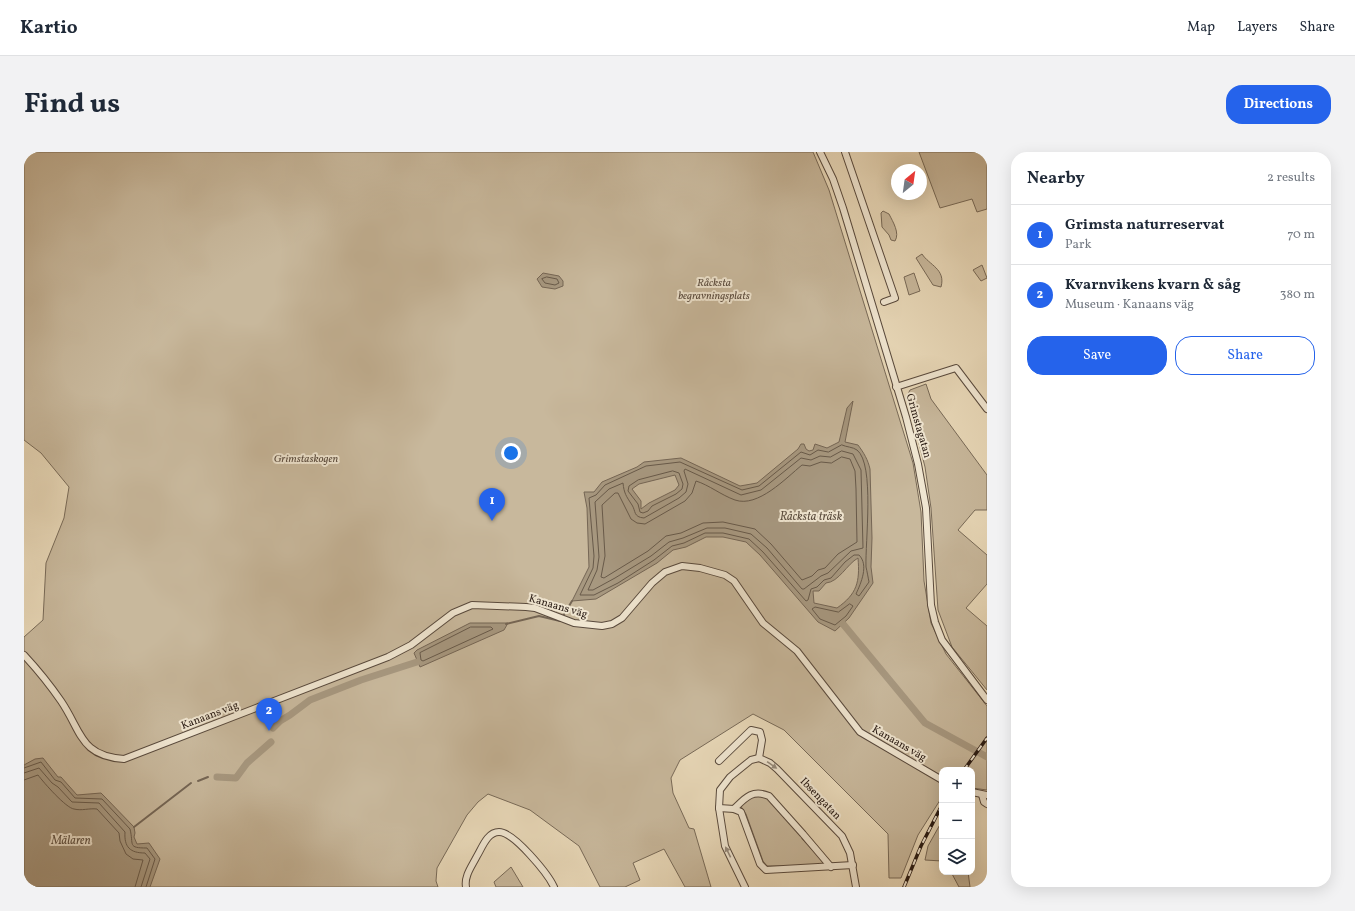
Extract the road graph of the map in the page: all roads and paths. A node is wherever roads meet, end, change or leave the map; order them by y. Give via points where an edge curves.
1 (820, 152) edge
2 (845, 152) edge
3 (884, 302) dead end
4 (896, 387) junction
5 (987, 410) edge
6 (24, 655) edge
7 (987, 700) edge
8 (759, 758) junction
9 (719, 761) dead end
10 (939, 778) edge
11 (984, 795) edge
12 (987, 804) edge
13 (719, 808) junction
14 (734, 809) junction
15 (853, 865) junction
16 (831, 868) junction
17 (466, 887) edge
18 (554, 887) edge
19 (745, 887) edge
20 (856, 887) edge

1 - 4 street, Grimstagatan via 833,179
2 - 3 street via 896,298
4 - 5 street via 956,368
4 - 7 street, Grimstagatan via 918,464 925,501 931,605 935,622 942,640
6 - 10 street, Kanaans väg via 61,701 82,739 102,756 124,759 388,657 411,645 453,613 472,605 526,607 596,627 612,624 622,618 652,583 666,572 682,566 700,568 725,575 734,581 763,623 797,651 860,732
8 - 9 street via 762,740 760,732 751,730
8 - 13 street via 751,760 720,790
8 -> 15 street, Ibsengatan via 777,768 842,836
11 - 12 street via 984,802
13 - 14 street
19 -> 13 street via 725,846
14 - 16 street via 749,795 769,796
14 - 16 street via 740,812 760,864 766,870
15 - 16 street
15 - 20 street, Ibsengatan
17 - 18 street via 466,877 484,843 490,836 499,832 506,834 536,860

